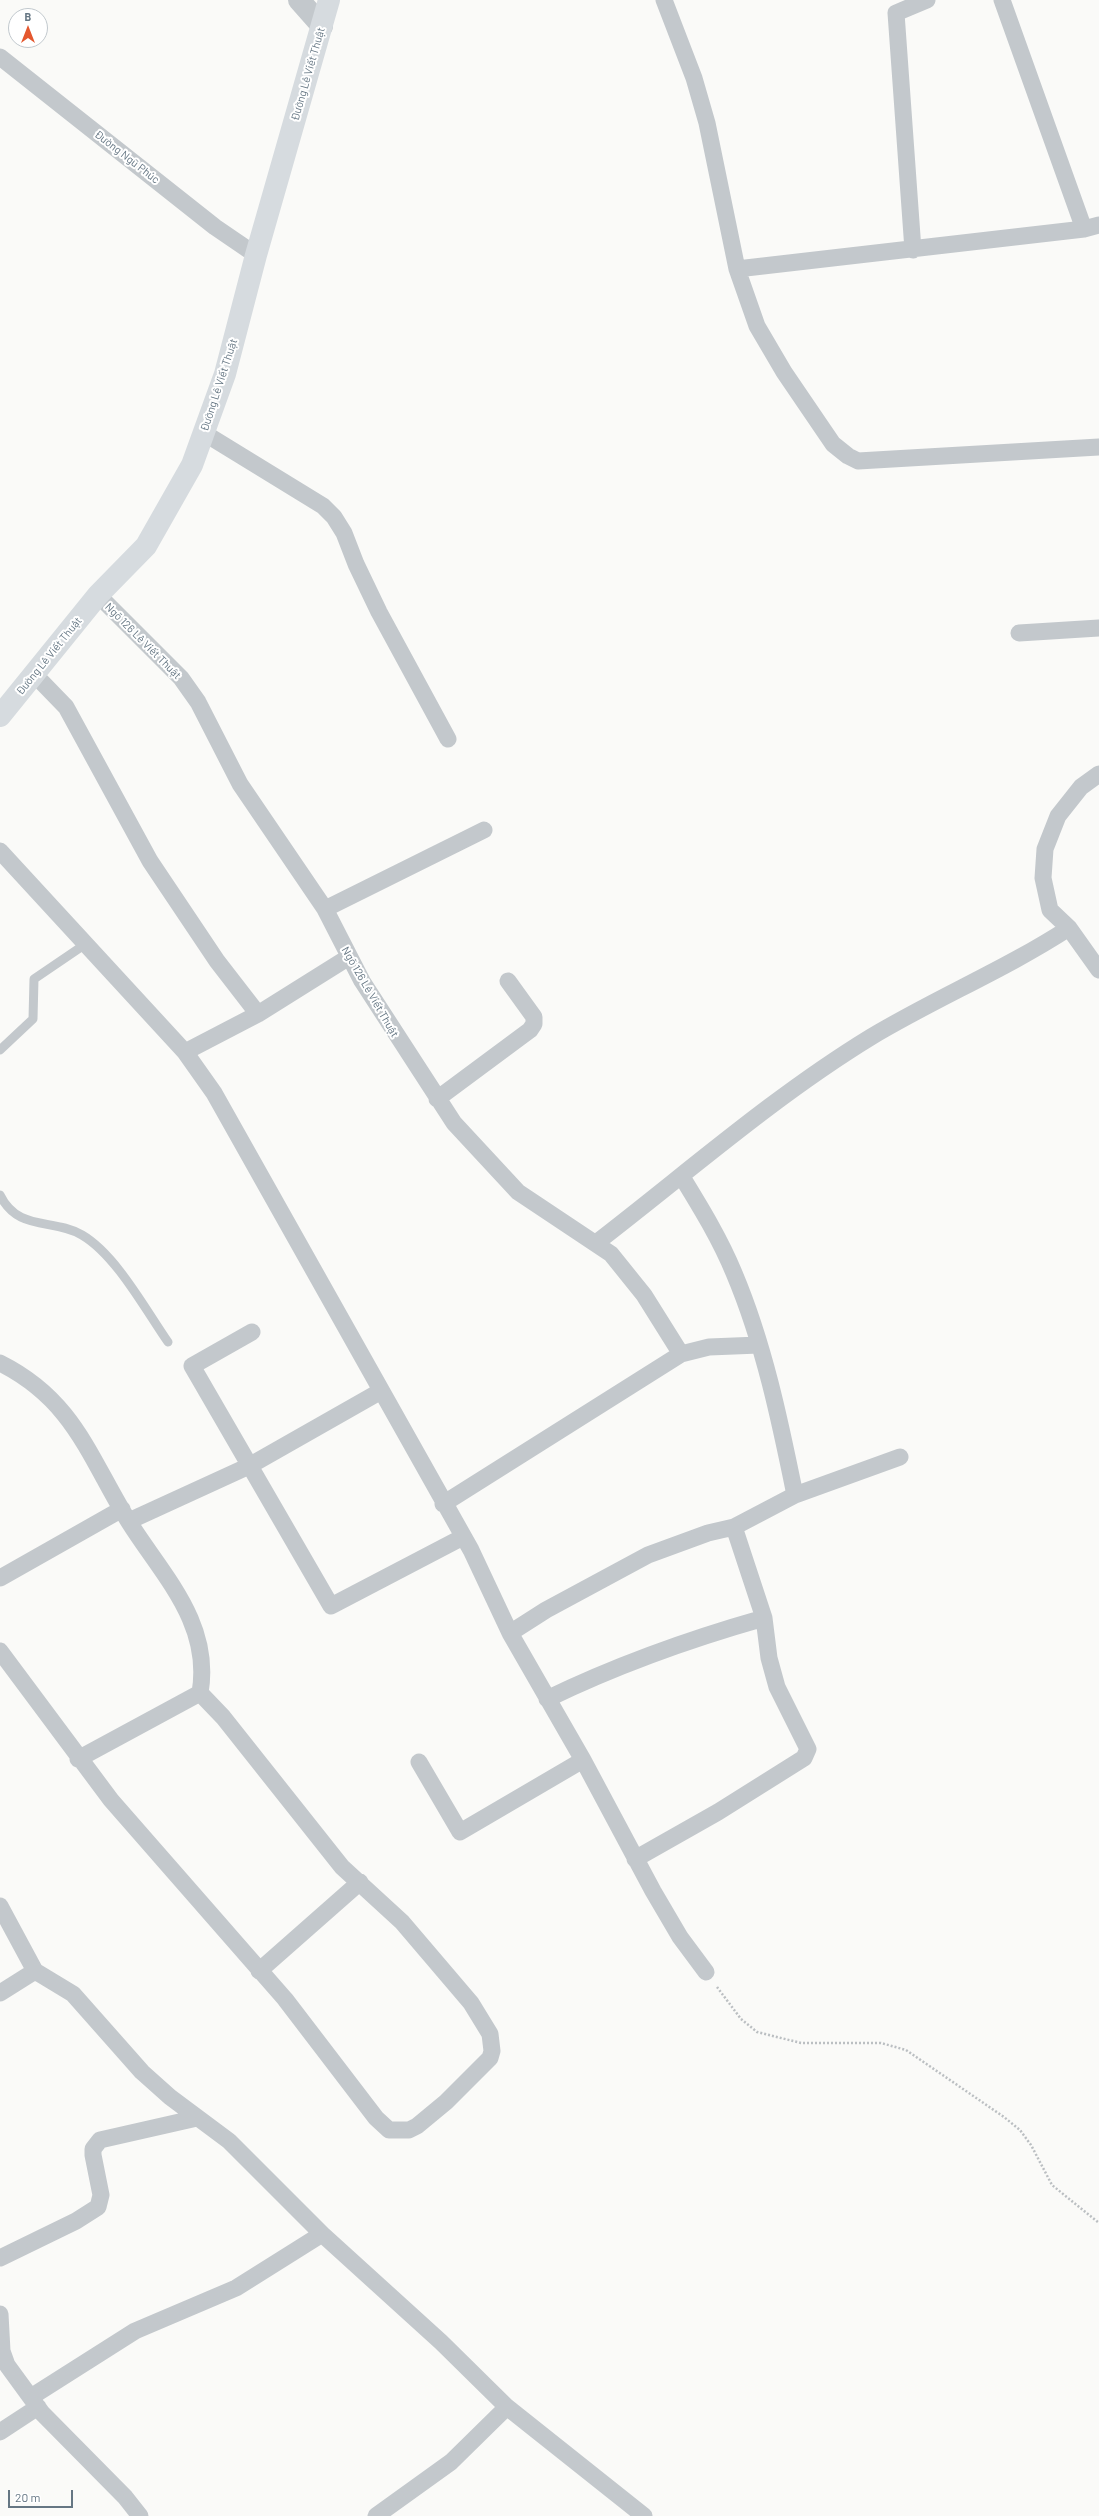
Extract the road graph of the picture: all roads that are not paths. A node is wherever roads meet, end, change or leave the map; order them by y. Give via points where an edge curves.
1 (298, 0) edge
2 (330, 0) edge
3 (664, 0) edge
4 (927, 0) edge
5 (1002, 0) edge
6 (322, 26) junction
7 (3, 64) edge
8 (1095, 228) edge
9 (913, 250) junction
10 (256, 255) junction
11 (738, 269) junction
12 (204, 434) junction
13 (1099, 447) edge
14 (98, 595) junction
15 (1099, 628) edge
16 (1019, 633) dead end
17 (34, 674) junction
18 (0, 716) edge
19 (448, 739) dead end
20 (1099, 774) edge
21 (484, 830) dead end
22 (0, 851) edge
23 (325, 909) junction
24 (1070, 928) junction
25 (87, 944) junction
26 (349, 957) junction
27 (1099, 970) edge
28 (508, 981) dead end
29 (258, 1014) junction
30 (0, 1050) edge
31 (185, 1052) junction
32 (437, 1099) junction
33 (682, 1177) junction
34 (0, 1195) edge
35 (596, 1243) junction
36 (252, 1332) dead end
37 (168, 1342) dead end
38 (759, 1345) junction
39 (681, 1354) junction
40 (0, 1362) edge
41 (380, 1391) junction
42 (900, 1457) dead end
43 (249, 1466) junction
44 (795, 1496) junction
45 (443, 1504) junction
46 (126, 1515) junction
47 (734, 1527) junction
48 (463, 1537) junction
49 (0, 1578) edge
50 (764, 1618) junction
51 (510, 1633) junction
52 (0, 1651) edge
53 (200, 1693) junction
54 (547, 1699) junction
55 (78, 1759) junction
56 (583, 1760) junction
57 (419, 1762) dead end
58 (635, 1859) junction
59 (360, 1882) junction
60 (0, 1906) edge
61 (35, 1971) junction
62 (259, 1971) junction
63 (706, 1972) road end
64 (0, 1993) edge
65 (197, 2118) junction
66 (322, 2234) junction
67 (0, 2258) edge
68 (0, 2314) edge
69 (34, 2402) junction
70 (508, 2407) junction
71 (0, 2432) edge
72 (140, 2516) edge
73 (376, 2516) edge
74 (644, 2516) edge

1 - 6 street
2 - 6 main road, Đường Lê Viết Thuật
3 - 11 street via 694,78 707,123
4 - 9 street via 896,13
5 - 8 street
6 - 10 main road, Đường Lê Viết Thuật
7 - 10 street, Đường Ngũ Phúc via 215,227
8 - 9 street
9 - 11 street
10 - 12 main road, Đường Lê Viết Thuật via 225,374
11 - 13 street via 757,326 784,372 833,444 858,461
12 - 14 main road, Đường Lê Viết Thuật via 192,465 146,546
12 - 19 street via 323,506 334,517 344,533 380,612
14 - 17 main road, Đường Lê Viết Thuật
14 - 23 street, Ngõ 126 Lê Viết Thuật via 181,678 198,702 240,784
15 - 16 street
17 - 18 main road, Đường Lê Viết Thuật
17 - 29 street via 66,708 150,861 217,961
20 - 24 street via 1082,787 1058,816 1045,849 1043,878 1050,910
21 - 23 street
22 - 25 street
23 - 26 street, Ngõ 126 Lê Viết Thuật
24 - 27 street
24 - 33 street via 1032,953 939,999 871,1037 732,1133
25 - 30 lane via 34,979 33,1018
25 - 31 street
26 - 29 street
26 - 32 street, Ngõ 126 Lê Viết Thuật
28 - 32 street via 534,1017 534,1024 530,1030
29 - 31 street
31 - 41 street via 214,1093
32 - 35 street, Ngõ 126 Lê Viết Thuật via 454,1123 518,1192
33 - 35 street
33 - 38 street via 717,1236 734,1274
34 - 37 lane via 24,1220 81,1234 105,1252
35 - 39 street, Ngõ 126 Lê Viết Thuật via 610,1254 644,1295
36 - 43 street via 192,1366
38 - 39 street via 709,1347
38 - 44 street via 780,1419
39 - 45 street
40 - 46 street via 57,1404 74,1424
41 - 43 street
41 - 45 street
42 - 44 street
43 - 46 street
43 - 48 street via 330,1606
44 - 47 street
45 - 48 street
46 - 49 street
46 - 53 street via 168,1576 188,1614 198,1639 203,1662
47 - 50 street
47 - 51 street via 708,1533 648,1556 546,1610
48 - 51 street
50 - 54 street via 716,1632 589,1678
50 - 58 street via 769,1658 776,1686 808,1749 804,1758 718,1812
51 - 54 street
52 - 55 street
53 - 55 street
53 - 59 street via 223,1717 342,1867
54 - 56 street
55 - 62 street
56 - 57 street via 460,1832
56 - 58 street
58 - 63 street via 680,1937
59 - 62 street
59 - 62 street via 402,1922 447,1974 490,2034 490,2058 446,2102 409,2130 389,2130 376,2118 285,1999
60 - 61 street
61 - 64 street
61 - 65 street via 74,1994 142,2072
65 - 66 street via 229,2140
65 - 67 street via 100,2140 93,2149 100,2195 98,2207 76,2221
66 - 69 street via 236,2288 135,2330
66 - 70 street
68 - 69 street via 3,2358
69 - 71 street
69 - 72 street via 72,2446 125,2497
70 - 73 street via 451,2462
70 - 74 street

